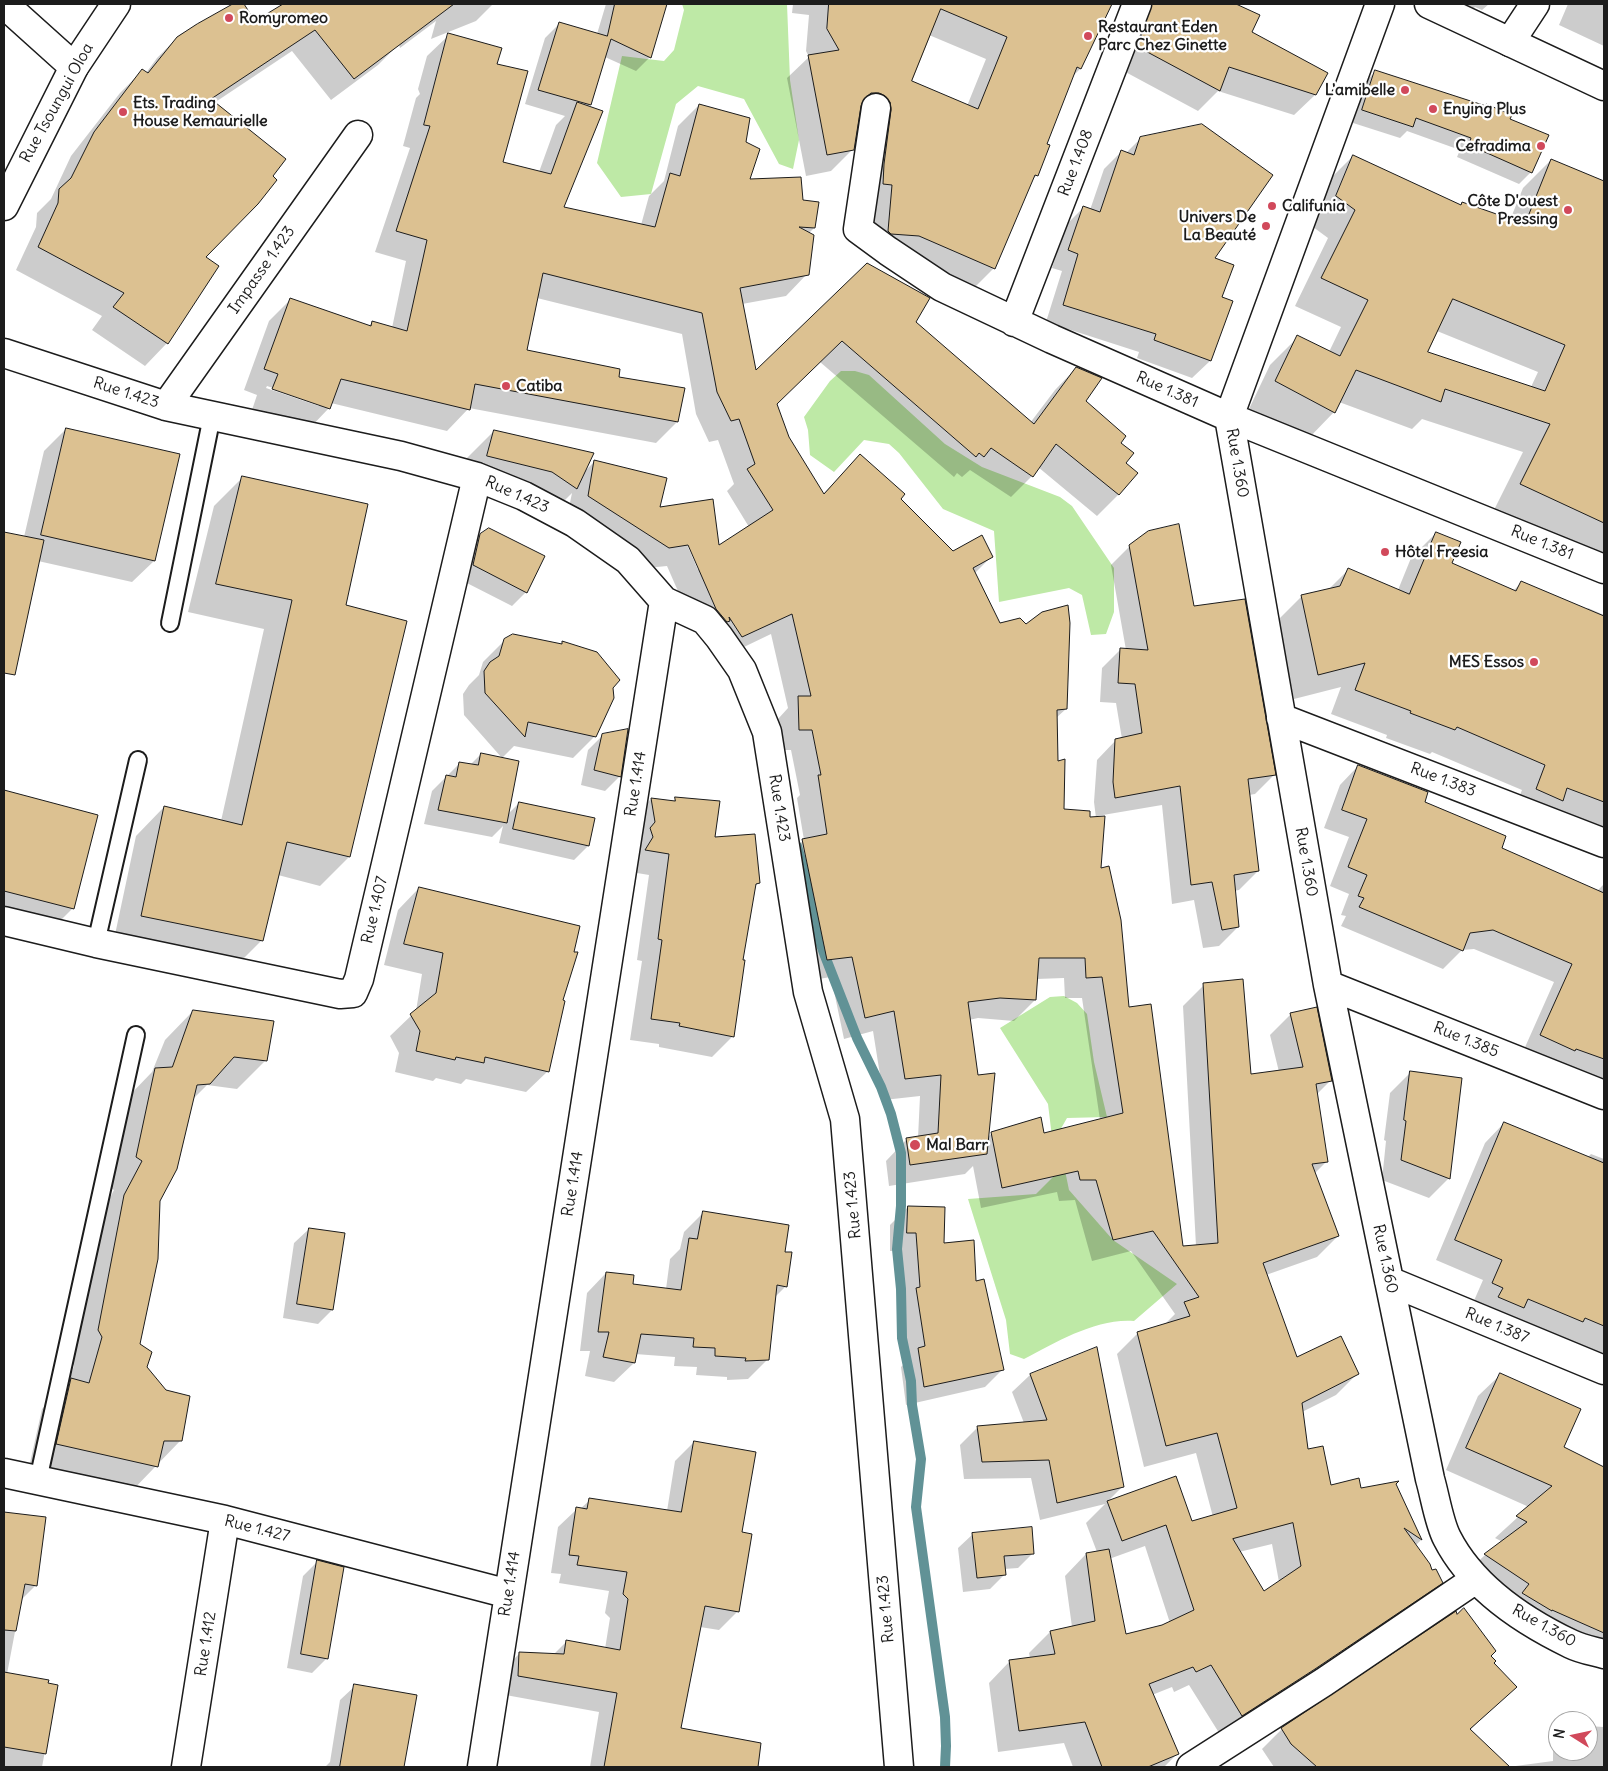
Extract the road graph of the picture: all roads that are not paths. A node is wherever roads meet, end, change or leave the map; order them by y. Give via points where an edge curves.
1 (4, 4) edge
2 (116, 4) edge
3 (1137, 4) edge
4 (1380, 4) edge
5 (1429, 4) edge
6 (1535, 4) edge
7 (1510, 42) junction
8 (74, 67) junction
9 (1604, 86) edge
10 (876, 108) dead end
11 (358, 135) dead end
12 (4, 206) edge
13 (1014, 322) junction
14 (4, 353) edge
15 (166, 406) junction
16 (212, 416) junction
17 (1229, 416) junction
18 (477, 477) junction
19 (1604, 569) edge
20 (664, 601) junction
21 (170, 623) dead end
22 (1281, 718) junction
23 (138, 760) dead end
24 (1604, 843) edge
25 (4, 921) edge
26 (96, 943) junction
27 (1328, 986) junction
28 (136, 1035) dead end
29 (1604, 1095) edge
30 (1389, 1281) junction
31 (1604, 1370) edge
32 (4, 1473) edge
33 (38, 1480) junction
34 (226, 1520) junction
35 (1476, 1579) junction
36 (509, 1594) junction
37 (1604, 1654) edge
38 (186, 1767) edge
39 (482, 1767) edge
40 (899, 1767) edge
41 (1191, 1767) edge

1 - 8 street
2 - 8 street, Rue Tsoungui Oloa
3 - 13 street, Rue 1.408
4 - 17 street, Rue 1.360
5 - 7 street
6 - 7 street
7 - 9 street
8 - 12 street, Rue Tsoungui Oloa
10 - 13 street, Rue 1.381 via 858,229 942,287
11 - 15 street, Impasse 1.423
13 - 17 street, Rue 1.381
14 - 15 street, Rue 1.423
15 - 16 street, Rue 1.423
16 - 18 street, Rue 1.423 via 401,456
16 - 21 lane
17 - 19 street, Rue 1.381
17 - 22 street, Rue 1.360
18 - 20 street, Rue 1.423 via 524,496 575,523 628,560
18 - 26 street, Rue 1.407 via 359,978 352,993 340,994
20 - 36 street, Rue 1.414
20 - 40 street, Rue 1.423 via 705,620 719,637 742,670 767,732 808,992 845,1119
22 - 24 street, Rue 1.383
22 - 27 street, Rue 1.360
23 - 26 lane
25 - 26 street, Rue 1.407
27 - 29 street, Rue 1.385
27 - 30 street, Rue 1.360
28 - 33 lane
30 - 31 street, Rue 1.387
30 - 35 street, Rue 1.360 via 1430,1479 1446,1537
32 - 33 street, Rue 1.427
33 - 34 street, Rue 1.427
34 - 36 street, Rue 1.427
34 - 38 street, Rue 1.412
35 - 37 street, Rue 1.360 via 1500,1601 1534,1623 1572,1645
35 - 41 street
36 - 39 street, Rue 1.414

